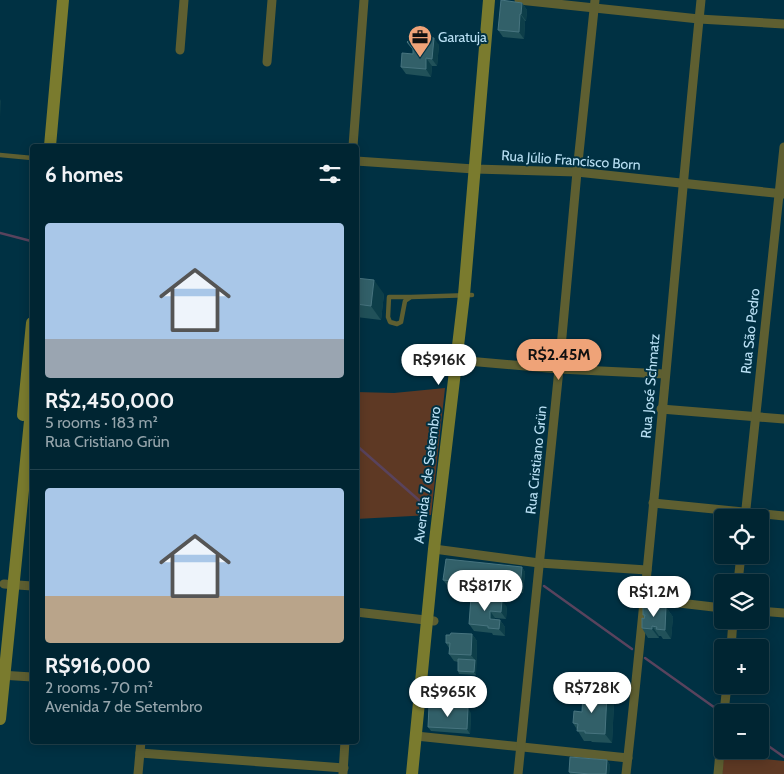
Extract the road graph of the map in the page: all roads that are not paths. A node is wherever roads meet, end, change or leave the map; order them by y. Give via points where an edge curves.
1 (63, 0) edge
2 (71, 0) edge
3 (184, 0) edge
4 (272, 0) edge
5 (364, 0) edge
6 (489, 0) edge
7 (496, 0) edge
8 (519, 0) edge
9 (701, 0) edge
10 (595, 4) edge
11 (699, 19) junction
12 (784, 24) edge
13 (180, 50) dead end
14 (267, 62) dead end
15 (486, 77) junction
16 (57, 107) junction
17 (50, 144) edge
18 (58, 144) edge
19 (353, 144) edge
20 (784, 147) edge
21 (0, 155) edge
22 (30, 158) edge
23 (359, 161) edge
24 (478, 169) junction
25 (577, 172) junction
26 (683, 182) junction
27 (781, 193) edge
28 (468, 295) junction
29 (411, 296) junction
30 (30, 346) edge
31 (460, 360) junction
32 (559, 369) junction
33 (665, 374) junction
34 (661, 408) junction
35 (755, 416) junction
36 (30, 417) edge
37 (784, 419) edge
38 (652, 503) junction
39 (747, 509) edge
40 (714, 511) edge
41 (769, 516) edge
42 (784, 516) edge
43 (438, 550) junction
44 (539, 563) junction
45 (647, 570) junction
46 (9, 584) junction
47 (30, 586) edge
48 (645, 599) junction
49 (714, 607) edge
50 (359, 612) edge
51 (769, 612) edge
52 (784, 613) edge
53 (431, 622) junction
54 (2, 635) edge
55 (2, 675) edge
56 (30, 677) edge
57 (0, 719) edge
58 (420, 737) junction
59 (141, 744) edge
60 (346, 744) edge
61 (520, 748) junction
62 (140, 753) junction
63 (628, 758) junction
64 (719, 759) edge
65 (343, 771) edge
66 (138, 774) edge
67 (412, 774) edge
68 (420, 774) edge
69 (518, 774) edge
70 (626, 774) edge
71 (718, 774) edge

1 - 16 main road
2 - 16 main road
3 - 13 street
4 - 14 street
5 - 19 street
6 - 15 main road, Avenida 7 de Setembro
7 - 15 main road, Avenida 7 de Setembro
8 - 10 street
9 - 11 street, Rua José Schmatz
10 - 11 street
10 - 25 street, Rua Cristiano Grün
11 - 12 street
11 - 26 street, Rua José Schmatz
15 - 24 main road, Avenida 7 de Setembro
16 - 17 main road
16 - 18 main road
20 - 27 street, Rua São Pedro
21 - 22 lane
23 - 24 street, Rua Júlio Francisco Born
24 - 25 street, Rua Júlio Francisco Born
24 - 28 main road, Avenida 7 de Setembro
25 - 26 street, Rua Júlio Francisco Born
25 - 32 street, Rua Cristiano Grün
26 - 27 street, Rua Júlio Francisco Born
26 - 33 street, Rua José Schmatz
27 - 35 street, Rua São Pedro
28 - 29 lane
28 - 31 main road, Avenida 7 de Setembro
29 - 29 lane via 405,302 401,322 390,322 389,297
30 - 46 main road
31 - 32 street
31 - 43 main road, Avenida 7 de Setembro
32 - 33 street
32 - 44 street, Rua Cristiano Grün
33 - 34 street, Rua José Schmatz
34 - 35 street
34 - 38 street, Rua José Schmatz
35 - 37 street
35 - 39 street, Rua São Pedro
36 - 46 main road
38 - 40 street
38 - 45 street, Rua José Schmatz
41 - 42 street
43 - 44 street
43 - 53 main road, Avenida 7 de Setembro
44 - 45 street
44 - 61 street, Rua Cristiano Grün
45 - 48 street, Rua José Schmatz
46 - 47 street
46 - 54 main road
48 - 49 street
48 - 63 street, Rua José Schmatz
50 - 53 street
51 - 52 street
53 - 58 main road, Avenida 7 de Setembro
54 - 55 main road
55 - 56 street
55 - 57 main road
58 - 61 street
58 - 67 main road, Avenida 7 de Setembro
58 - 68 main road, Avenida 7 de Setembro
59 - 62 street
60 - 65 street
61 - 63 street
61 - 69 street, Rua Cristiano Grün
62 - 65 street
62 - 66 street
63 - 70 street, Rua José Schmatz
64 - 71 street

